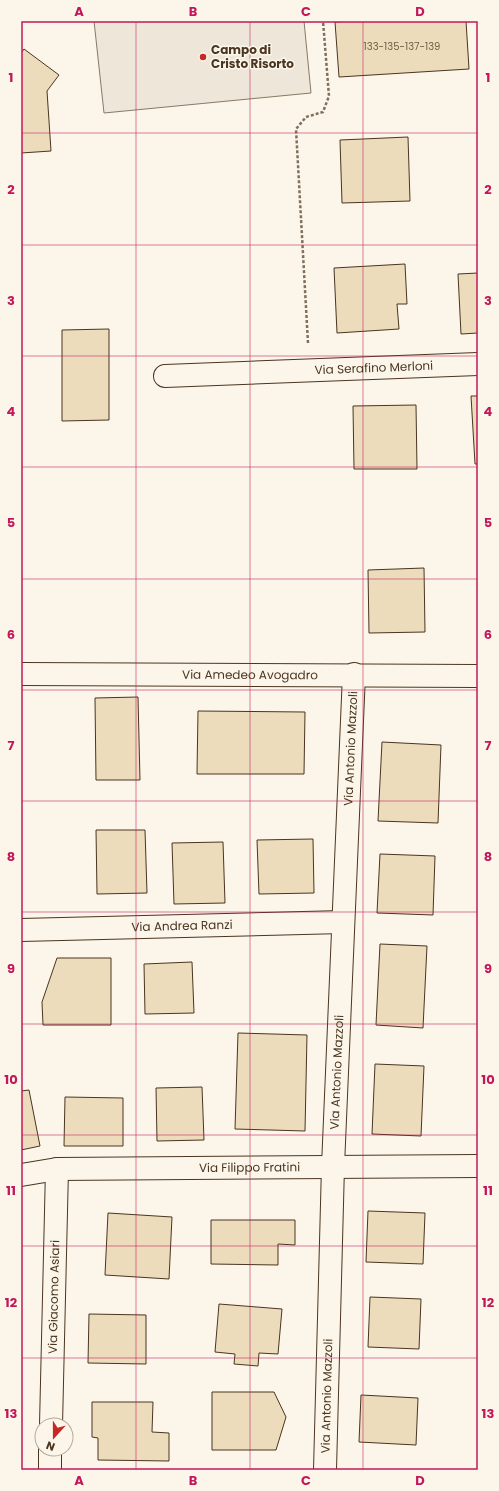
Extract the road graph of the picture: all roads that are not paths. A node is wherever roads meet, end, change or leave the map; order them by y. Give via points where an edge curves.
1 (478, 364) edge
2 (165, 376) dead end
3 (21, 674) edge
4 (354, 674) junction
5 (478, 676) edge
6 (343, 922) junction
7 (21, 930) edge
8 (334, 1166) junction
9 (478, 1166) edge
10 (57, 1169) junction
11 (21, 1175) edge
12 (51, 1417) edge
13 (50, 1457) edge
14 (50, 1470) edge
15 (325, 1470) edge

1 - 2 street, Via Serafino Merloni
3 - 4 street, Via Amedeo Avogadro
4 - 5 street, Via Amedeo Avogadro
4 - 6 street, Via Antonio Mazzoli
6 - 7 street, Via Andrea Ranzi
6 - 8 street, Via Antonio Mazzoli
8 - 9 street, Via Filippo Fratini
8 - 10 street, Via Filippo Fratini
8 - 15 street, Via Antonio Mazzoli
10 - 11 street, Via Filippo Fratini
10 - 12 street, Via Giacomo Asiari
13 - 14 street

